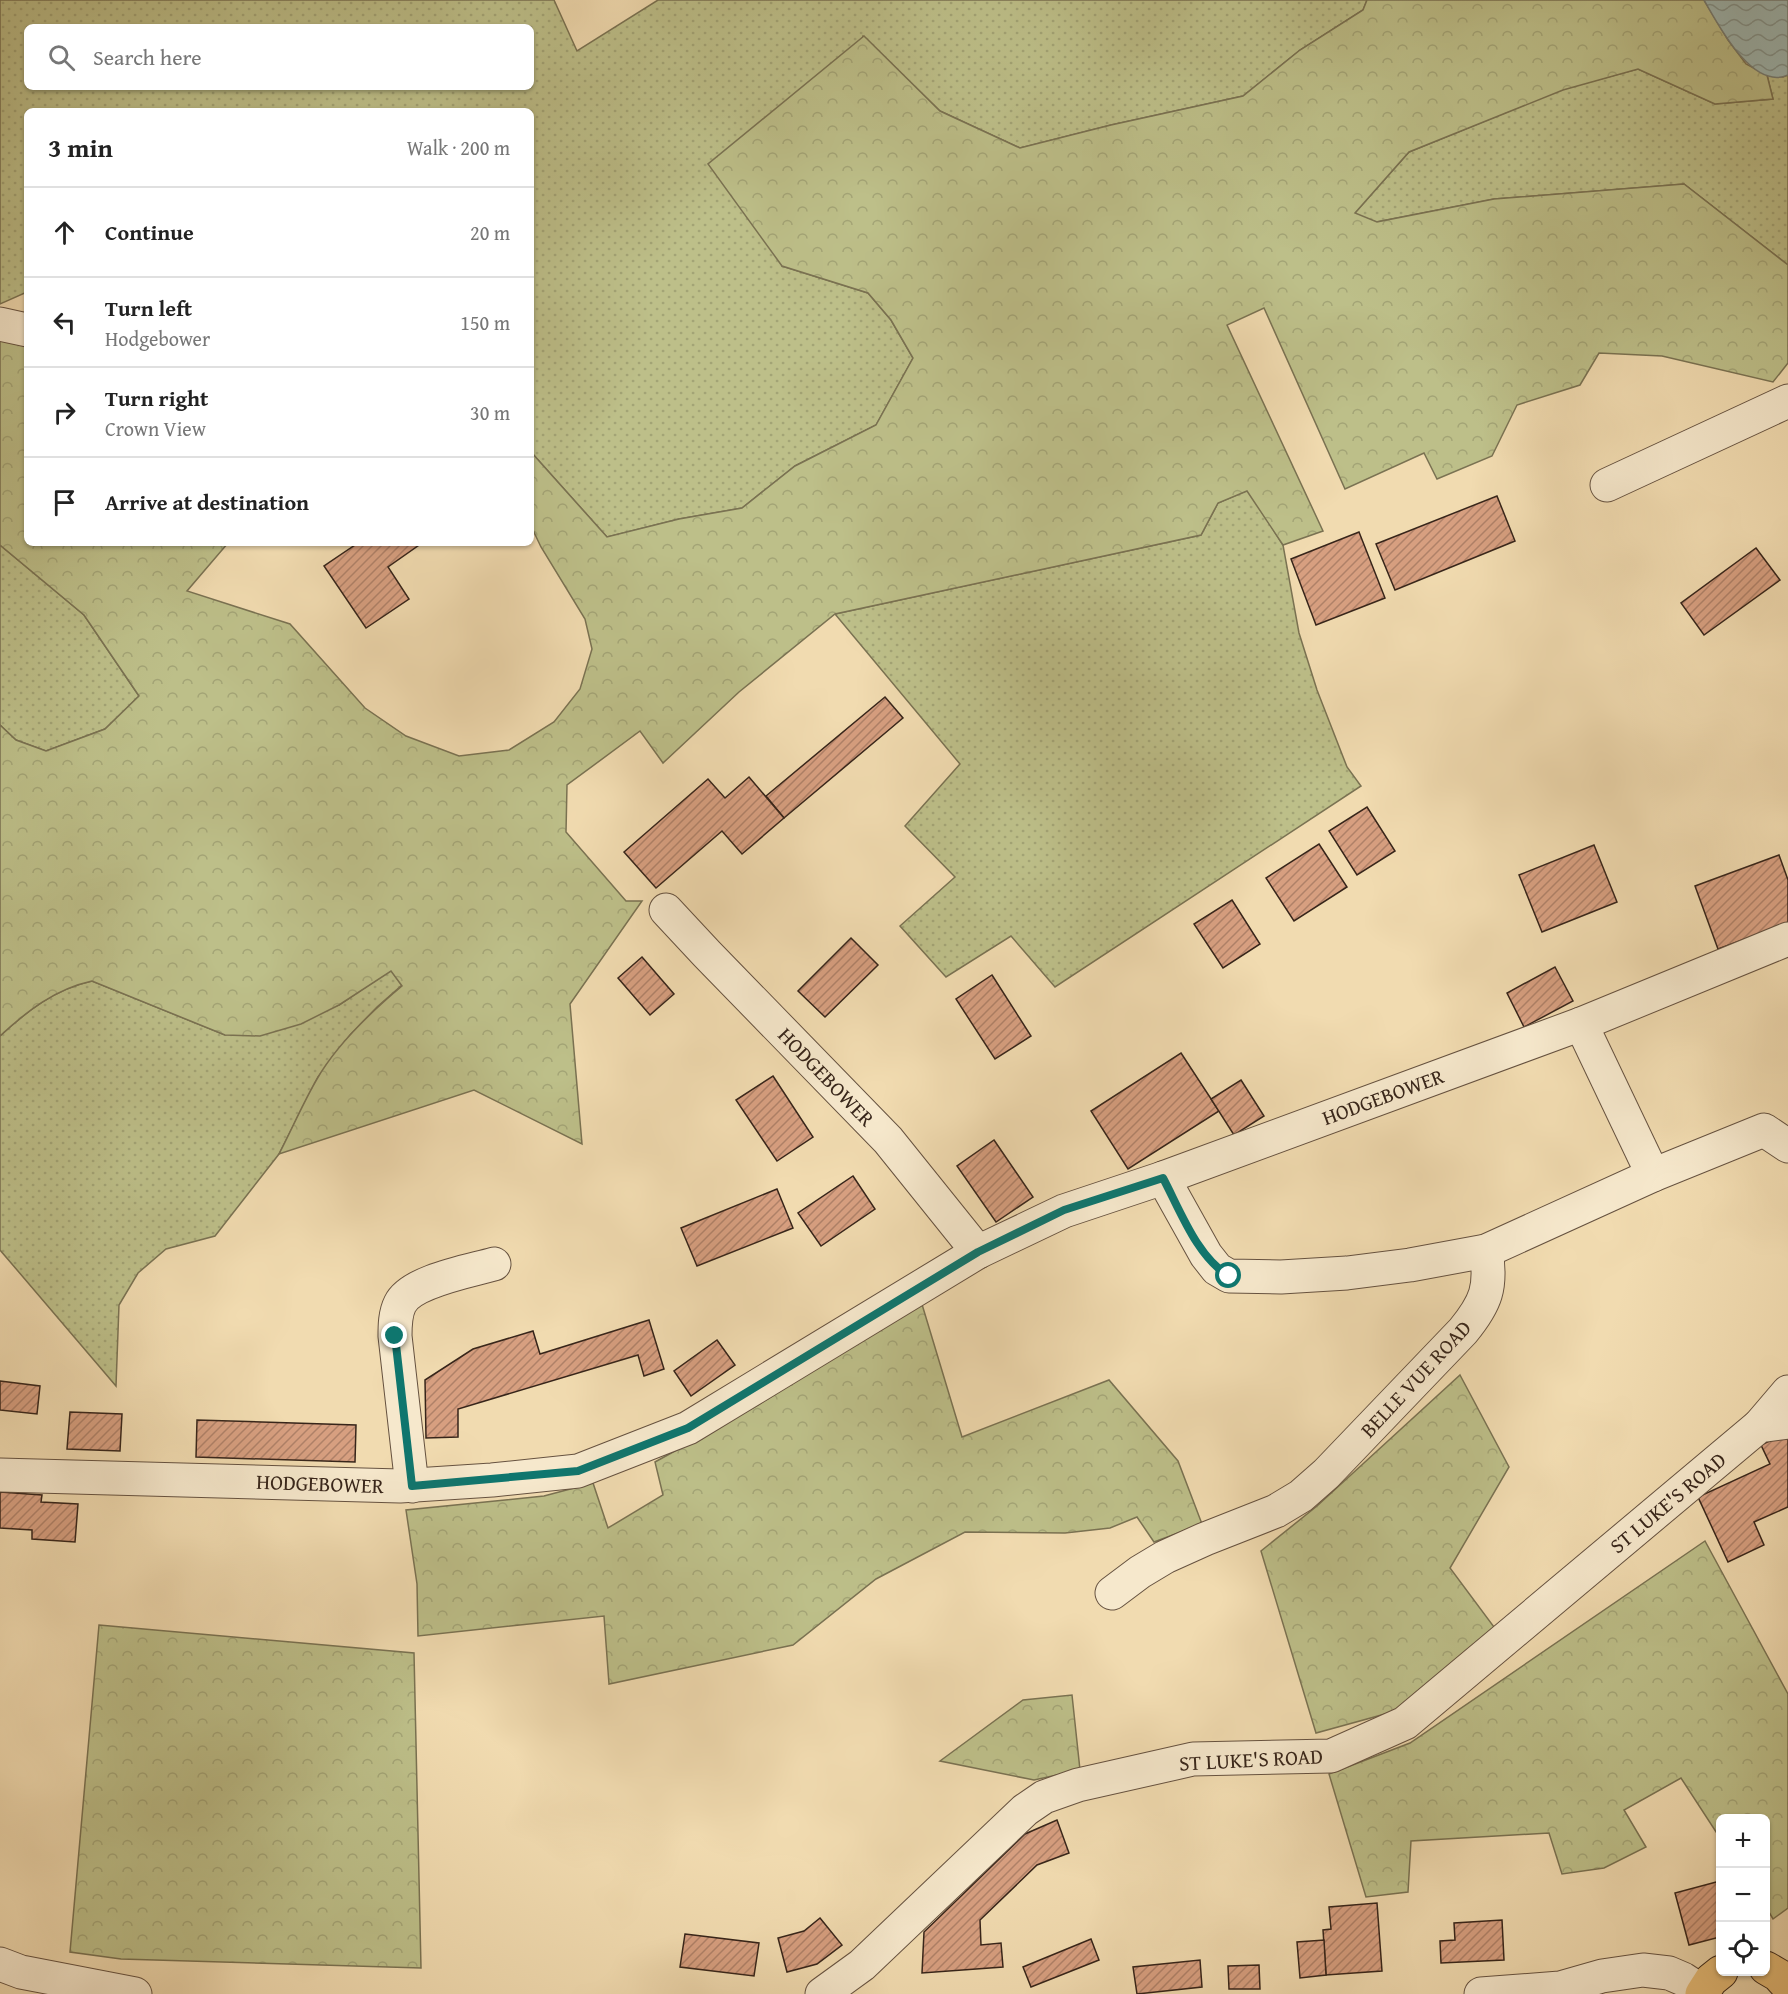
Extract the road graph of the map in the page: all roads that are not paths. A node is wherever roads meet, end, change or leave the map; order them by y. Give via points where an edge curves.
1 (0, 324) edge
2 (24, 329) edge
3 (1788, 401) edge
4 (1607, 485) dead end
5 (666, 910) dead end
6 (1788, 939) edge
7 (1581, 1024) junction
8 (1788, 1146) edge
9 (1653, 1176) junction
10 (1163, 1178) junction
11 (1486, 1251) junction
12 (978, 1252) junction
13 (494, 1264) dead end
14 (1788, 1392) edge
15 (1774, 1424) edge
16 (0, 1475) edge
17 (412, 1486) junction
18 (1112, 1593) dead end
19 (0, 1964) edge
20 (1708, 1986) edge
21 (135, 1994) edge
22 (822, 1994) edge
23 (1481, 1994) edge

1 - 2 street
3 - 4 street
5 - 12 street, HODGEBOWER via 888,1140
6 - 7 street, HODGEBOWER
7 - 9 street
7 - 10 street, HODGEBOWER
8 - 9 street via 1764,1130
9 - 11 street
10 - 11 street via 1206,1255 1229,1276 1347,1273
10 - 12 street, HODGEBOWER via 1064,1210
11 - 18 street, BELLE VUE ROAD via 1488,1279 1479,1311 1326,1474 1276,1511 1165,1557
12 - 17 street, HODGEBOWER via 688,1428 578,1471
13 - 17 street via 426,1284 408,1293 400,1304 395,1336
14 - 15 street, ST LUKE'S ROAD
15 - 22 street, ST LUKE'S ROAD via 1406,1723 1331,1756 1193,1759 1078,1785 1044,1797 1025,1810 861,1965
16 - 17 street, HODGEBOWER
19 - 21 street via 21,1972
20 - 23 street via 1643,1970 1560,1988

